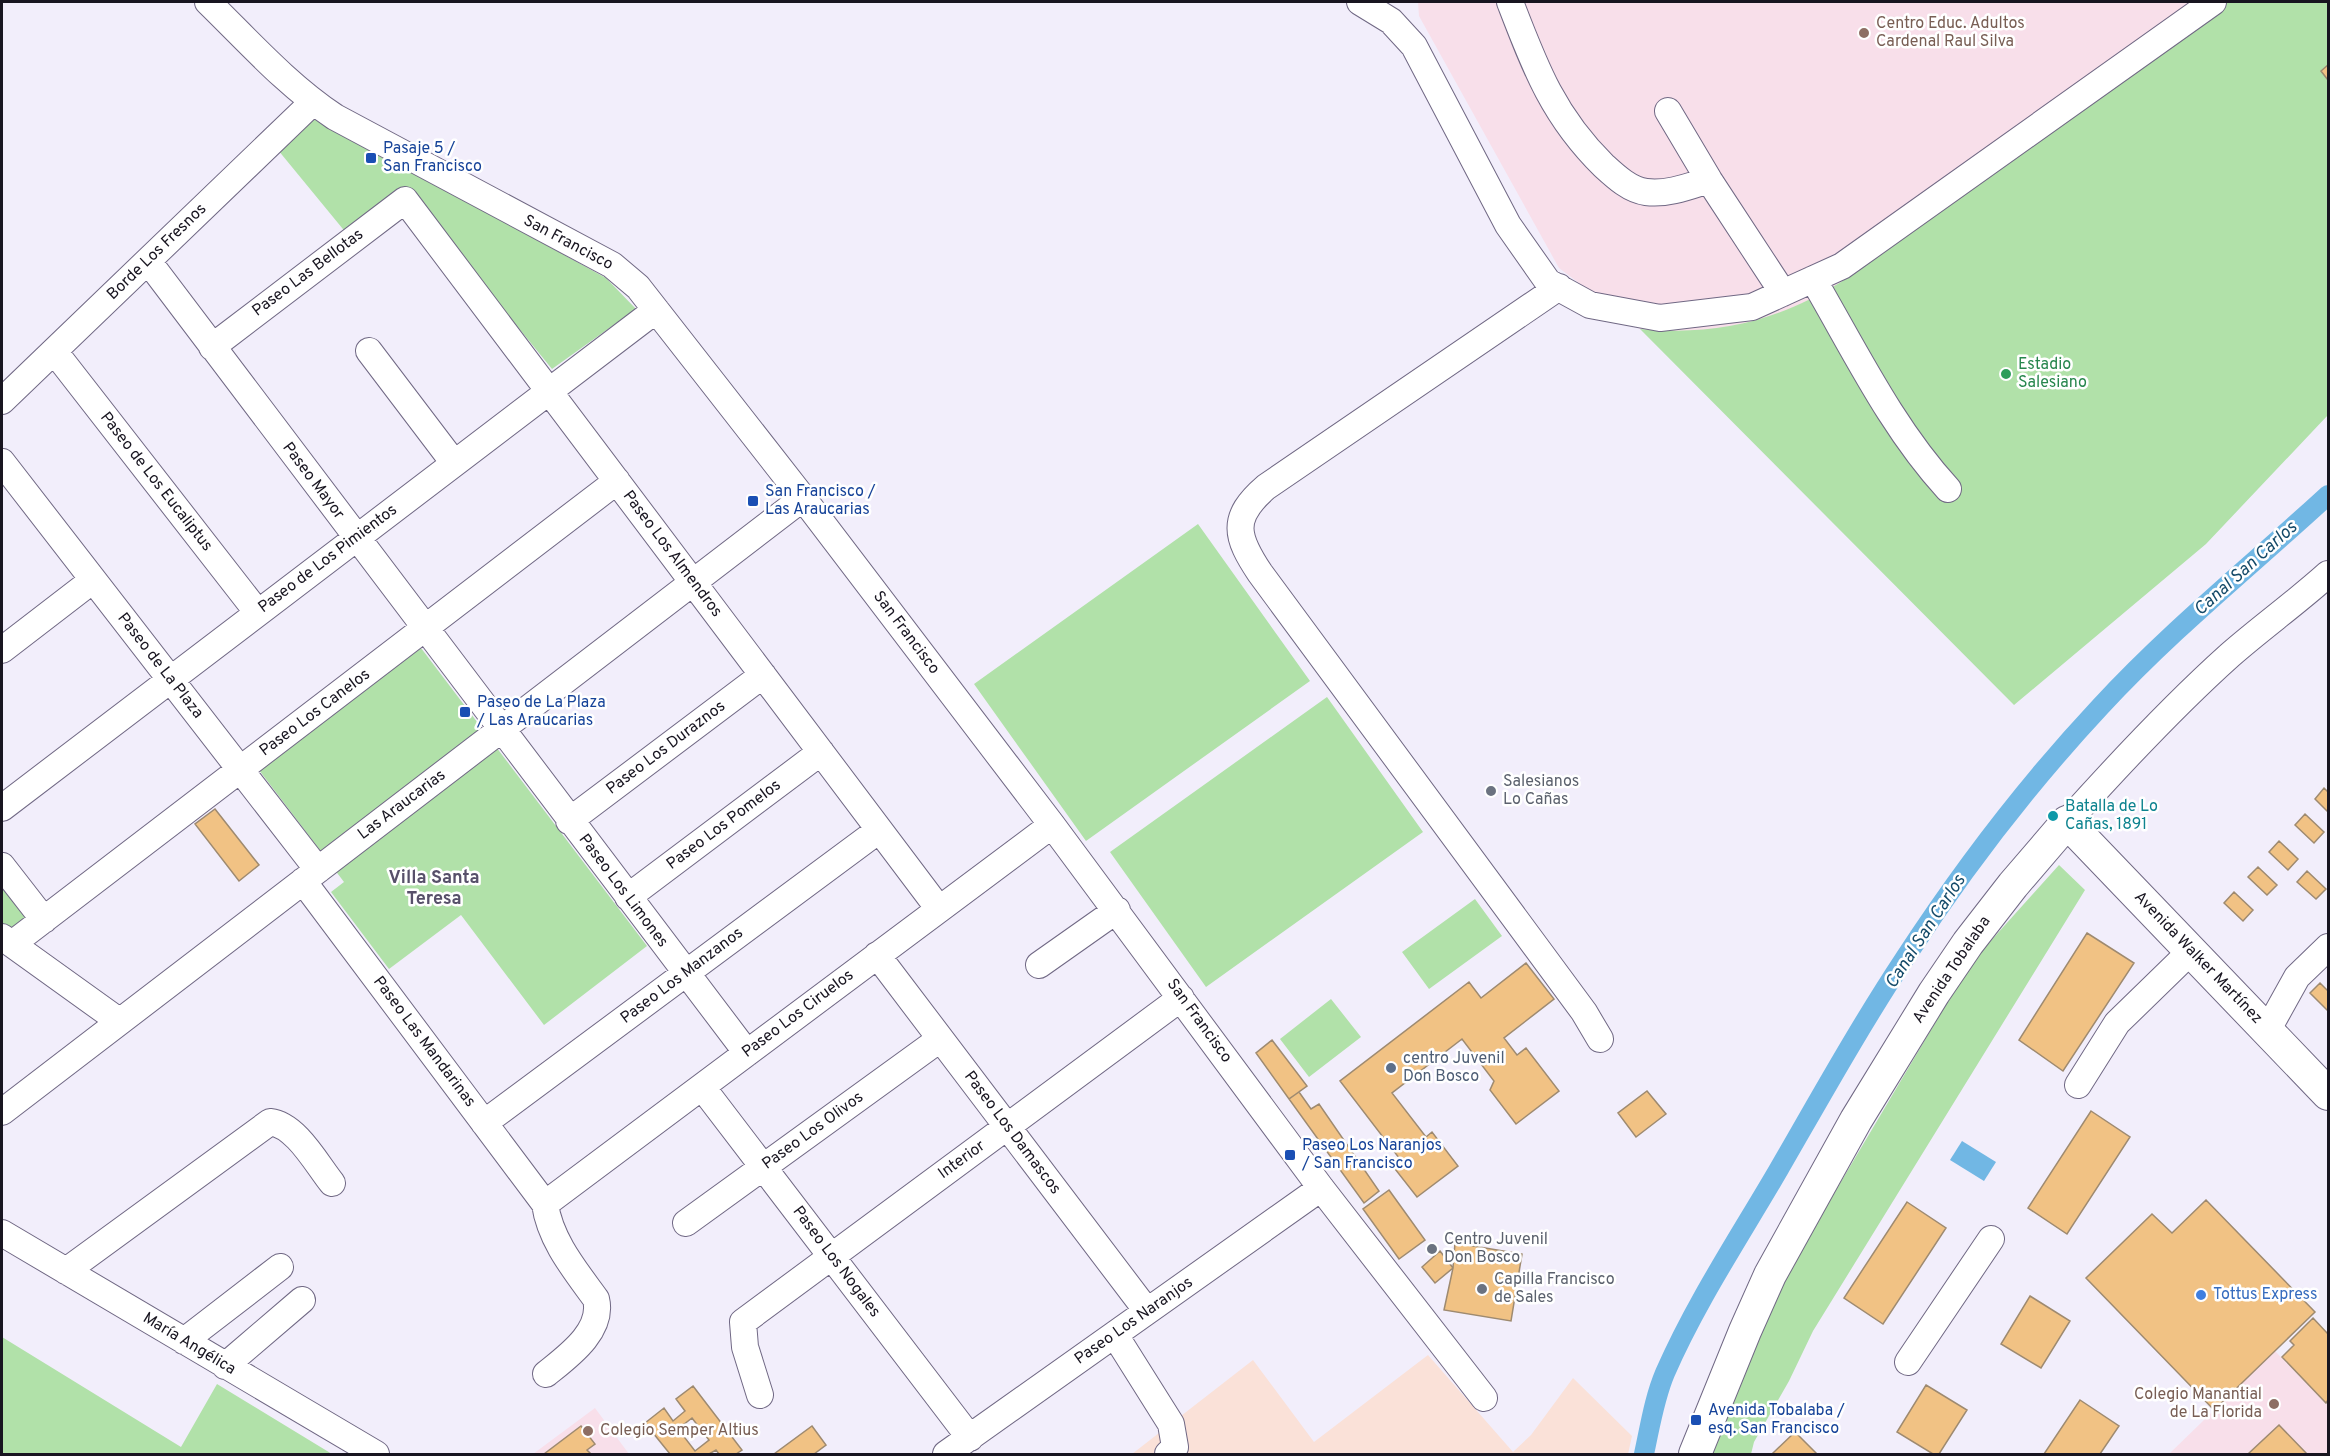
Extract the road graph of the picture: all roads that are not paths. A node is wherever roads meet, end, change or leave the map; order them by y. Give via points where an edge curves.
1 (208, 2) edge
2 (1360, 2) edge
3 (1510, 2) edge
4 (2213, 2) edge
5 (313, 102) junction
6 (1668, 111) dead end
7 (1709, 180) junction
8 (405, 200) joint
9 (148, 261) junction
10 (1813, 279) junction
11 (1558, 287) junction
12 (1783, 293) junction
13 (656, 310) junction
14 (212, 347) junction
15 (54, 351) junction
16 (369, 351) dead end
17 (549, 391) junction
18 (2, 402) edge
19 (2, 462) edge
20 (454, 463) junction
21 (617, 481) junction
22 (1948, 489) dead end
23 (803, 498) junction
24 (356, 538) junction
25 (2328, 574) edge
26 (93, 580) junction
27 (693, 582) junction
28 (258, 613) junction
29 (424, 629) junction
30 (2, 650) edge
31 (763, 675) junction
32 (170, 679) junction
33 (500, 730) junction
34 (821, 752) junction
35 (240, 770) junction
36 (2, 808) edge
37 (569, 821) junction
38 (2067, 822) junction
39 (1052, 825) junction
40 (879, 830) junction
41 (2, 866) edge
42 (311, 875) junction
43 (628, 897) junction
44 (939, 909) junction
45 (1117, 910) junction
46 (44, 920) junction
47 (7, 940) edge
48 (2328, 947) edge
49 (2191, 951) junction
50 (878, 955) junction
51 (1039, 965) dead end
52 (686, 973) junction
53 (1181, 998) junction
54 (119, 1022) junction
55 (2267, 1031) junction
56 (940, 1039) junction
57 (1600, 1039) dead end
58 (747, 1053) junction
59 (2078, 1085) dead end
60 (702, 1087) junction
61 (2328, 1094) edge
62 (2, 1112) edge
63 (484, 1123) junction
64 (1007, 1127) junction
65 (763, 1167) junction
66 (332, 1183) dead end
67 (1322, 1188) junction
68 (545, 1204) junction
69 (686, 1223) dead end
70 (2, 1233) edge
71 (1991, 1239) dead end
72 (831, 1257) junction
73 (280, 1267) dead end
74 (66, 1271) junction
75 (302, 1300) dead end
76 (1147, 1311) junction
77 (1115, 1335) junction
78 (184, 1341) junction
79 (1908, 1362) dead end
80 (225, 1366) junction
81 (546, 1374) dead end
82 (760, 1395) dead end
83 (1484, 1398) dead end
84 (970, 1438) junction
85 (376, 1455) edge
86 (946, 1455) edge
87 (1168, 1455) edge
88 (1695, 1455) edge

1 - 5 street, San Francisco
2 - 11 street via 1391,21 1414,46 1508,225 1548,282
3 - 7 street via 1532,59 1567,126 1613,175 1647,192
4 - 10 street via 1842,266
5 - 9 street, Borde Los Fresnos
5 - 13 street, San Francisco via 612,265 638,287
6 - 7 street
7 - 12 street
8 - 14 street, Paseo Las Bellotas
8 - 17 street, Paseo Los Almendros
9 - 14 street, Paseo Mayor
9 - 15 street, Borde Los Fresnos
10 - 12 street
10 - 22 street via 1902,431
11 - 12 street via 1590,305 1660,318 1752,307
11 - 57 street via 1266,487 1243,513 1241,539 1260,573
13 - 17 street, Paseo de Los Pimientos
13 - 23 street, San Francisco
14 - 24 street, Paseo Mayor
15 - 18 street, Borde Los Fresnos
15 - 28 street, Paseo de Los Eucaliptus
16 - 20 street
17 - 20 street, Paseo de Los Pimientos
17 - 21 street, Paseo Los Almendros
19 - 26 street, Paseo de La Plaza
20 - 24 street, Paseo de Los Pimientos
21 - 27 street, Paseo Los Almendros
21 - 29 street, Paseo Los Canelos
23 - 27 street, Las Araucarias
23 - 39 street, San Francisco
24 - 28 street, Paseo de Los Pimientos
24 - 29 street, Paseo Mayor
25 - 38 street, Avenida Tobalaba via 2201,681
26 - 30 street
26 - 32 street, Paseo de La Plaza
27 - 31 street, Paseo Los Almendros
27 - 33 street, Las Araucarias
28 - 32 street, Paseo de Los Pimientos
29 - 33 street, Paseo Mayor
29 - 35 street, Paseo Los Canelos
31 - 34 street, Paseo Los Almendros
31 - 37 street, Paseo Los Duraznos
32 - 35 street, Paseo de La Plaza
32 - 36 street, Paseo de Los Pimientos
33 - 37 street, Paseo Los Limones
33 - 42 street, Las Araucarias
34 - 40 street, Paseo Los Almendros
34 - 43 street, Paseo Los Pomelos
35 - 42 street, Paseo de La Plaza
35 - 46 street, Paseo Los Canelos
37 - 43 street, Paseo Los Limones
38 - 49 main road, Avenida Walker Martínez
38 - 88 main road, Avenida Tobalaba via 1968,943 1856,1120 1770,1275
39 - 44 street, Paseo Los Ciruelos
39 - 45 street, San Francisco
40 - 44 street, Paseo Los Almendros
40 - 52 street, Paseo Los Manzanos
41 - 46 street
42 - 54 street, Las Araucarias
42 - 63 street, Paseo Las Mandarinas
43 - 52 street, Paseo Los Limones
44 - 50 street, Paseo Los Ciruelos
45 - 51 street
45 - 53 street, San Francisco
46 - 47 street, Paseo Los Canelos
47 - 54 street
48 - 55 street via 2297,977
49 - 55 main road, Avenida Walker Martínez
49 - 59 street via 2117,1023
50 - 56 street, Paseo Los Damascos
50 - 58 street, Paseo Los Ciruelos
52 - 58 street, Paseo Los Limones
52 - 63 street, Paseo Los Manzanos
53 - 64 street, Interior
53 - 67 street, San Francisco
54 - 62 street, Las Araucarias
55 - 61 main road, Avenida Walker Martínez
56 - 64 street, Paseo Los Damascos
56 - 65 street, Paseo Los Olivos
58 - 60 street, Paseo Los Ciruelos
60 - 65 street, Paseo Los Nogales
60 - 68 street, Paseo Los Ciruelos
63 - 68 street, Paseo Las Mandarinas
64 - 72 street, Interior
64 - 76 street, Paseo Los Damascos
65 - 69 street, Paseo Los Olivos
65 - 72 street, Paseo Los Nogales
66 - 74 street via 290,1129 270,1122
67 - 76 street, Paseo Los Naranjos
67 - 83 street, San Francisco
68 - 81 street, Paseo Las Mandarinas via 560,1246 598,1308 580,1345
70 - 74 street, María Angélica
71 - 79 street
72 - 82 street, Interior via 743,1322 745,1347
72 - 84 street, Paseo Los Nogales
73 - 78 street
74 - 78 street, María Angélica
75 - 80 street
76 - 77 street, Paseo Los Naranjos
77 - 84 street, Paseo Los Naranjos
77 - 87 street via 1171,1424 1174,1447
78 - 80 street, María Angélica
80 - 85 street, María Angélica
84 - 86 street, Paseo Los Naranjos

